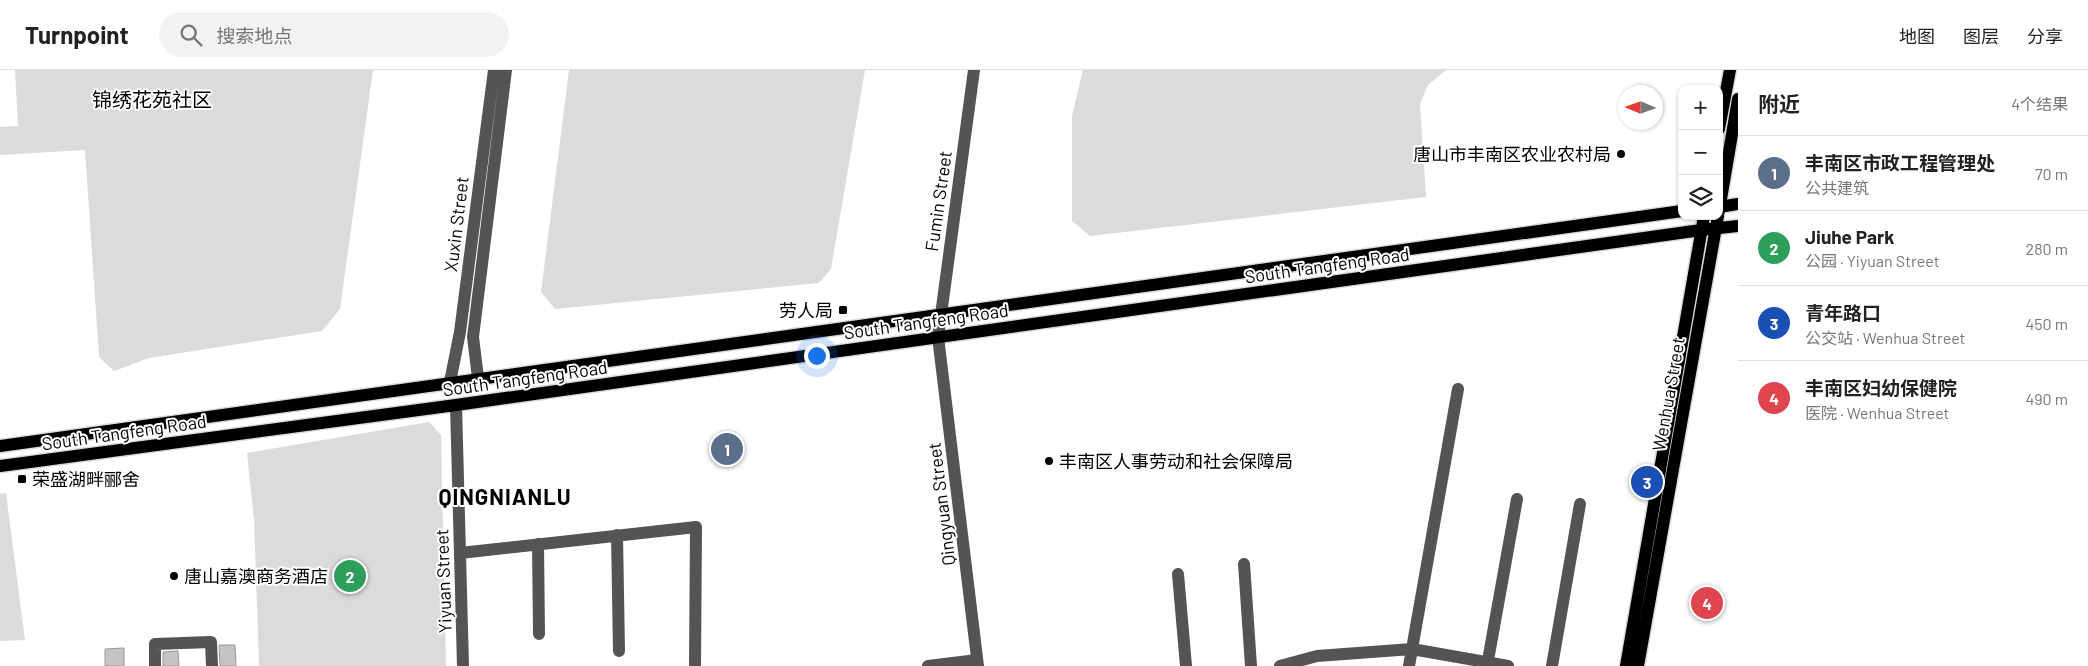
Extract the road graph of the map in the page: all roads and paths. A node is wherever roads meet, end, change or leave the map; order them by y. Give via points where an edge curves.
1 (494, 70) edge
2 (506, 70) edge
3 (974, 70) edge
4 (1730, 70) edge
5 (1738, 99) edge
6 (1723, 108) edge
7 (1723, 187) edge
8 (1738, 204) edge
9 (1723, 209) edge
10 (1678, 212) edge
11 (1703, 220) edge
12 (1717, 220) edge
13 (1738, 226) edge
14 (1715, 229) junction
15 (1702, 230) junction
16 (940, 316) junction
17 (938, 337) junction
18 (478, 378) junction
19 (450, 382) junction
20 (1458, 390) dead end
21 (456, 405) junction
22 (0, 446) edge
23 (0, 466) edge
24 (1517, 499) dead end
25 (1580, 504) dead end
26 (617, 535) junction
27 (538, 544) junction
28 (460, 553) junction
29 (1244, 564) dead end
30 (1178, 574) dead end
31 (539, 634) dead end
32 (1412, 649) junction
33 (619, 651) dead end
34 (978, 663) edge
35 (1301, 663) edge
36 (1487, 664) edge
37 (156, 666) edge
38 (212, 666) edge
39 (463, 666) edge
40 (695, 666) edge
41 (928, 666) edge
42 (1186, 666) edge
43 (1252, 666) edge
44 (1280, 666) edge
45 (1409, 666) edge
46 (1508, 666) edge
47 (1552, 666) edge
48 (1626, 666) edge
49 (1638, 666) edge

1 - 19 street, Xuxin Street via 460,332
2 - 18 street, Xuxin Street via 473,337
3 - 16 street, Fumin Street
4 - 6 main road
5 - 7 main road, Wenhua Street
8 - 9 main road
10 - 16 main road, South Tangfeng Road
11 - 15 main road, Wenhua Street
12 - 14 main road, Wenhua Street
13 - 14 main road, South Tangfeng Road
14 - 15 main road, South Tangfeng Road
14 - 49 main road, Wenhua Street
15 - 17 main road, South Tangfeng Road
15 - 48 main road, Wenhua Street
16 - 17 street, Fumin Street
16 - 18 main road, South Tangfeng Road
17 - 21 main road, South Tangfeng Road
17 - 34 street, Qingyuan Street
18 - 19 main road, South Tangfeng Road
19 - 22 main road, South Tangfeng Road
20 - 32 street
21 - 23 main road, South Tangfeng Road
21 - 28 street, Yiyuan Street
24 - 36 street
25 - 47 street
26 - 27 street
26 - 33 street
26 - 40 street via 696,527
27 - 28 street
27 - 31 street
28 - 39 street, Yiyuan Street
29 - 43 street
30 - 42 street
32 - 35 street via 1317,656
32 - 36 street
32 - 45 street
34 - 41 street
35 - 44 street
36 - 46 street
37 - 38 street via 155,644 211,642

